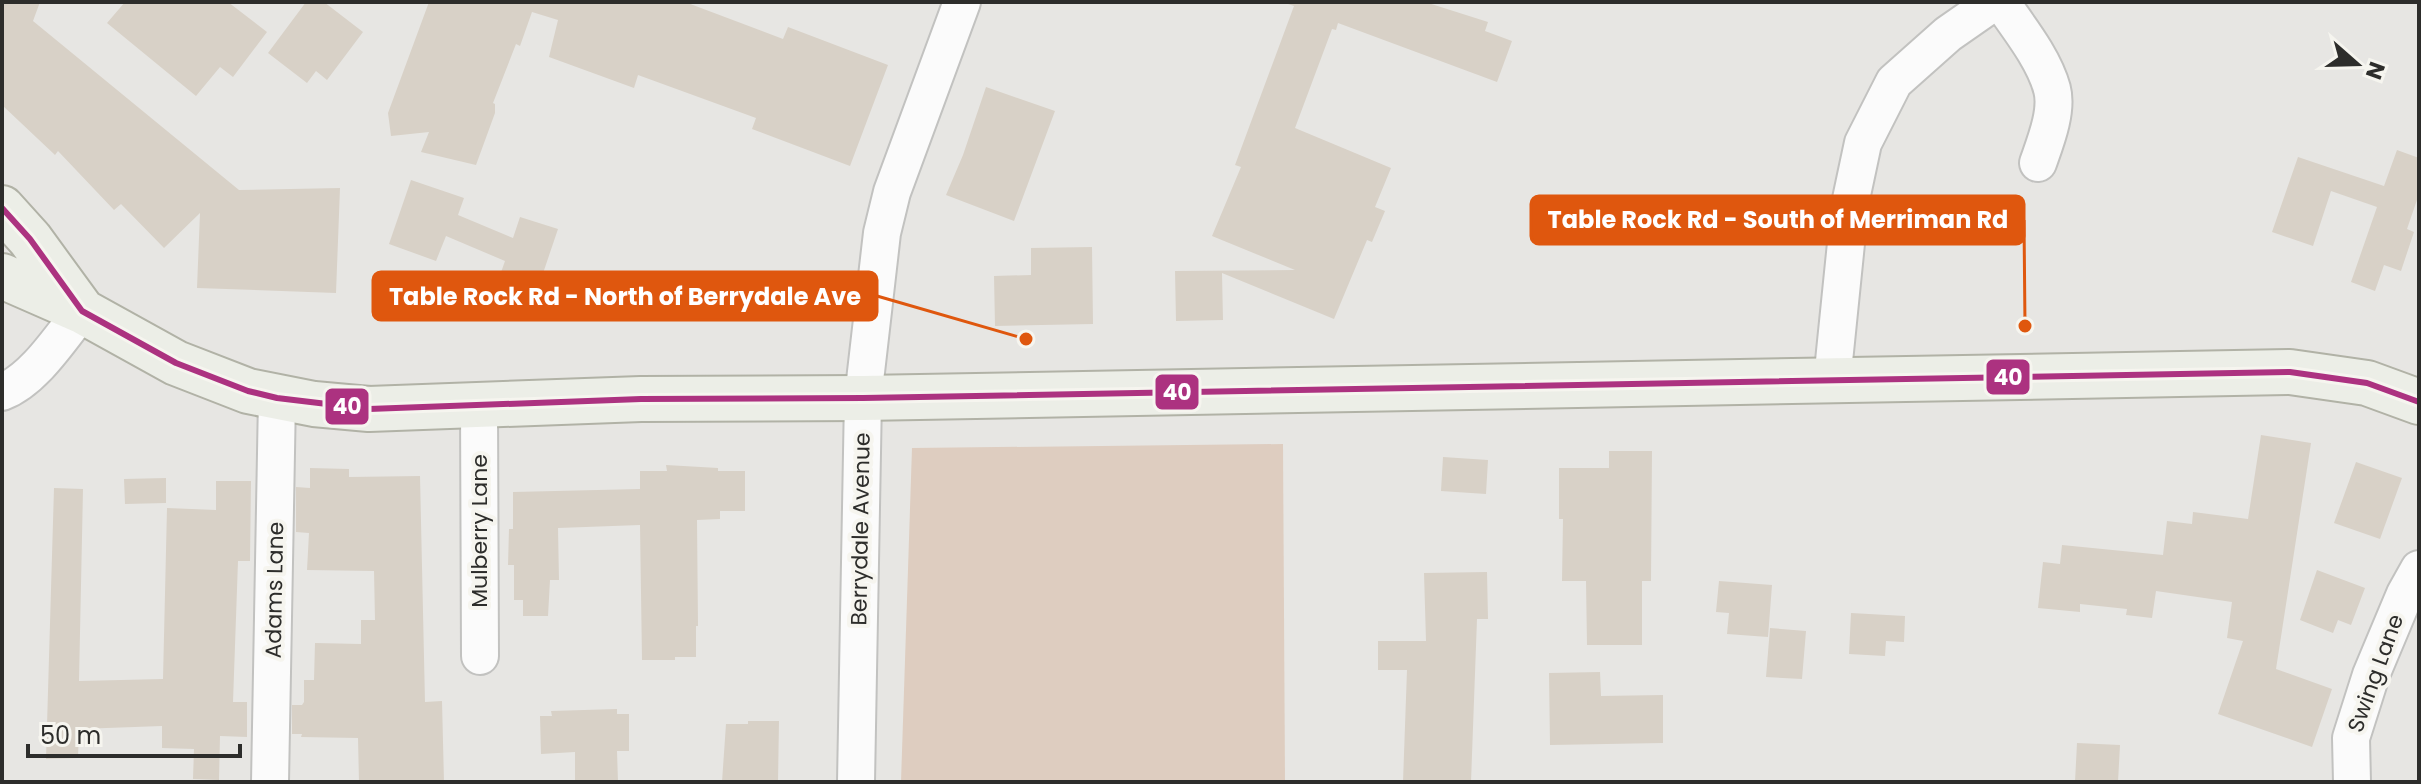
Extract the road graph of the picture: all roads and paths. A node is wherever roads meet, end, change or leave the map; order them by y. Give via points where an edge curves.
1 (962, 2) edge
2 (1994, 2) edge
3 (2001, 2) edge
4 (2038, 163) dead end
5 (2, 208) edge
6 (2, 276) edge
7 (82, 311) junction
8 (1832, 381) junction
9 (2, 392) edge
10 (277, 398) junction
11 (863, 398) junction
12 (2419, 402) edge
13 (479, 406) junction
14 (2419, 569) edge
15 (480, 656) dead end
16 (270, 782) edge
17 (856, 782) edge
18 (2352, 782) edge

1 - 11 street, Berrydale Avenue via 885,219
2 - 8 street via 1894,82 1863,143 1850,204
3 - 4 street via 2035,51 2053,91 2050,128
5 - 7 main road
6 - 7 main road
7 - 9 street via 40,363
7 - 10 main road via 176,363
8 - 11 main road
8 - 12 main road via 2290,372 2367,383
10 - 13 main road via 369,409
10 - 16 street, Adams Lane
11 - 13 main road
11 - 17 street, Berrydale Avenue
13 - 15 street, Mulberry Lane
14 - 18 street, Swing Lane via 2371,675 2351,738

